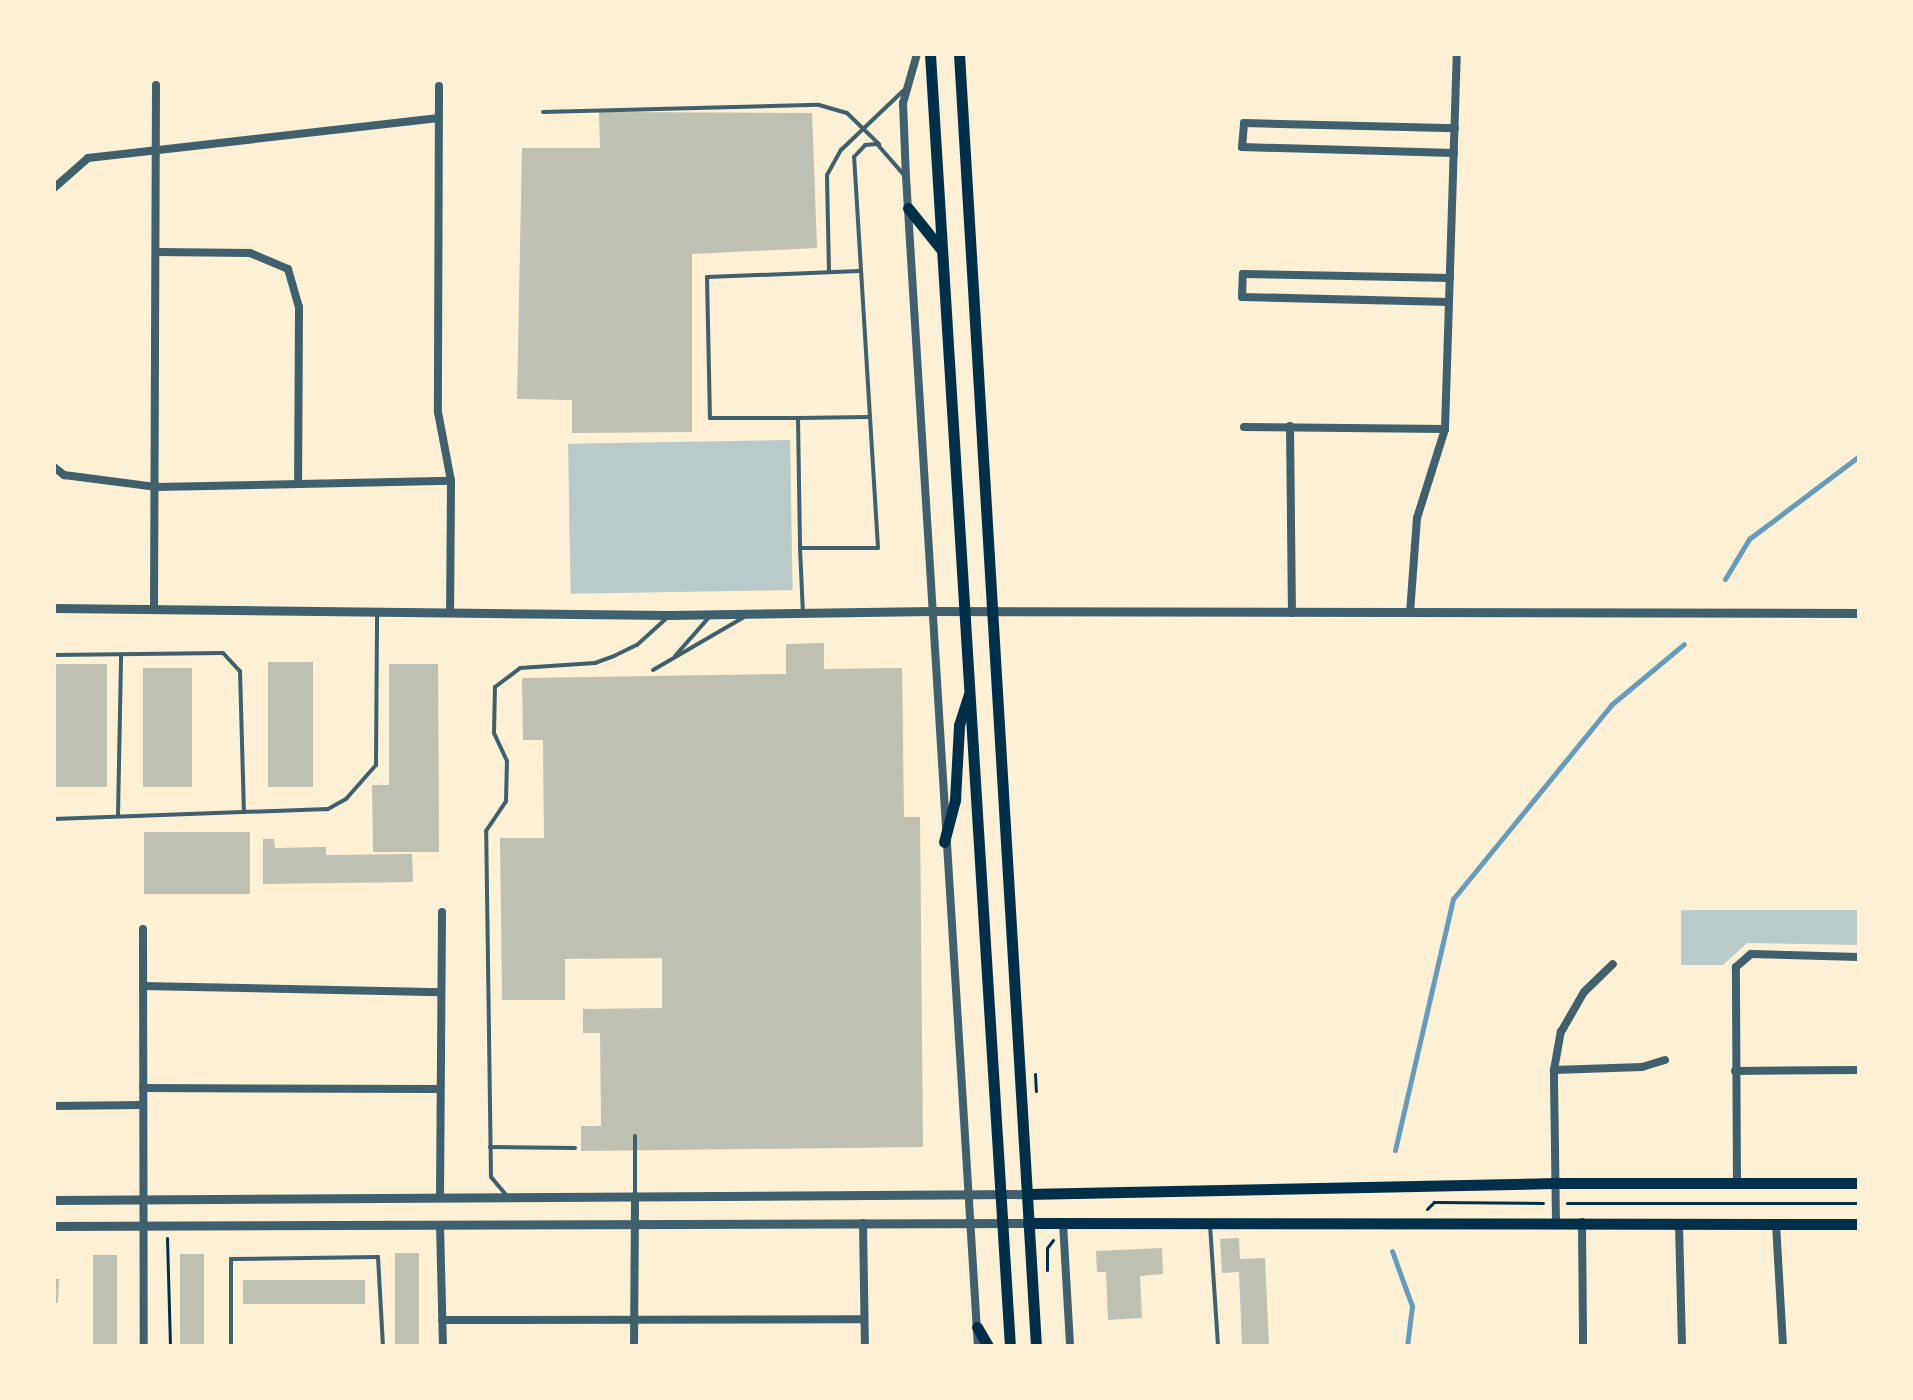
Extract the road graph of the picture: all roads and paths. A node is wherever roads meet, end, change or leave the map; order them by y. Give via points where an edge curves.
1 (917, 54) edge
2 (930, 54) edge
3 (959, 54) edge
4 (1457, 54) edge
5 (156, 85) dead end
6 (439, 86) dead end
7 (905, 89) junction
8 (543, 112) dead end
9 (437, 118) junction
10 (1455, 128) junction
11 (865, 129) junction
12 (156, 149) junction
13 (885, 150) junction
14 (1454, 153) junction
15 (906, 177) junction
16 (56, 184) edge
17 (908, 208) junction
18 (941, 250) junction
19 (157, 252) junction
20 (859, 271) junction
21 (829, 272) junction
22 (1450, 278) junction
23 (1449, 302) junction
24 (869, 417) junction
25 (798, 418) junction
26 (1290, 426) junction
27 (1244, 427) dead end
28 (1445, 429) junction
29 (54, 467) edge
30 (298, 481) junction
31 (451, 481) junction
32 (157, 487) junction
33 (800, 548) junction
34 (54, 608) edge
35 (154, 608) junction
36 (931, 611) junction
37 (377, 613) junction
38 (450, 613) junction
39 (803, 613) junction
40 (966, 613) junction
41 (1292, 613) junction
42 (1410, 613) junction
43 (1859, 613) edge
44 (748, 614) junction
45 (669, 615) junction
46 (711, 615) junction
47 (991, 615) junction
48 (54, 655) edge
49 (121, 655) junction
50 (671, 661) junction
51 (653, 670) dead end
52 (971, 690) junction
53 (244, 812) junction
54 (118, 816) junction
55 (54, 819) edge
56 (944, 842) junction
57 (442, 912) dead end
58 (143, 929) dead end
59 (1859, 957) edge
60 (1613, 964) dead end
61 (143, 986) junction
62 (441, 992) junction
63 (1665, 1060) dead end
64 (1554, 1070) junction
65 (1859, 1070) edge
66 (1735, 1071) junction
67 (143, 1088) junction
68 (438, 1089) junction
69 (143, 1105) junction
70 (54, 1106) edge
71 (635, 1136) dead end
72 (490, 1147) junction
73 (575, 1148) dead end
74 (1555, 1183) junction
75 (1737, 1183) junction
76 (1859, 1183) edge
77 (966, 1194) junction
78 (1000, 1194) junction
79 (1027, 1194) junction
80 (635, 1196) junction
81 (509, 1197) junction
82 (440, 1198) junction
83 (54, 1200) edge
84 (144, 1200) junction
85 (1556, 1203) junction
86 (1859, 1203) edge
87 (1420, 1222) junction
88 (1556, 1222) junction
89 (1582, 1222) junction
90 (863, 1223) junction
91 (967, 1223) junction
92 (1000, 1223) junction
93 (1028, 1223) junction
94 (1063, 1223) junction
95 (1209, 1223) junction
96 (634, 1224) junction
97 (1679, 1224) junction
98 (1776, 1224) junction
99 (1859, 1224) edge
100 (144, 1225) junction
101 (440, 1225) junction
102 (54, 1226) edge
103 (167, 1226) junction
104 (634, 1319) junction
105 (864, 1319) junction
106 (442, 1320) junction
107 (977, 1327) junction
108 (144, 1346) edge
109 (170, 1346) edge
110 (231, 1346) edge
111 (383, 1346) edge
112 (443, 1346) edge
113 (634, 1346) edge
114 (865, 1346) edge
115 (978, 1346) edge
116 (988, 1346) edge
117 (1010, 1346) edge
118 (1036, 1346) edge
119 (1070, 1346) edge
120 (1218, 1346) edge
121 (1583, 1346) edge
122 (1682, 1346) edge
123 (1783, 1346) edge

1 - 7 street
2 - 18 main road
3 - 47 main road
4 - 10 street
5 - 12 street
6 - 9 street
7 - 11 lane
7 - 15 street
8 - 11 lane via 819,105 847,113
9 - 12 street
9 - 31 street via 438,412
10 - 14 street
10 - 14 street via 1244,123 1242,147
11 - 13 lane
11 - 21 lane via 841,150 827,175
12 - 16 street via 88,158
12 - 19 street
13 - 15 lane
13 - 20 lane via 865,145 854,157
14 - 22 street
15 - 17 street
17 - 18 main road
17 - 36 street
18 - 40 main road
19 - 30 street via 250,253 288,269 299,307
19 - 32 street
20 - 21 lane
20 - 24 lane
21 - 25 lane via 707,277 710,418
22 - 23 street
22 - 23 street via 1243,274 1242,297
23 - 28 street
24 - 25 lane
24 - 33 lane via 878,548
25 - 33 lane
26 - 27 street
26 - 28 street
26 - 41 street
28 - 42 street via 1417,518
29 - 32 street via 64,475
30 - 31 street
30 - 32 street
31 - 38 street
32 - 35 street
33 - 39 lane
34 - 35 street
35 - 37 street
36 - 39 street
36 - 40 street
36 - 56 street
37 - 38 street
37 - 53 lane via 376,765 370,776 328,809
38 - 45 street
39 - 44 street
40 - 47 street
40 - 52 main road
41 - 42 street
41 - 47 street
42 - 43 street
44 - 46 street
44 - 50 lane
45 - 46 street
45 - 72 lane via 637,645 614,656 595,663 520,668 495,687 494,733 507,761 506,801 486,831
46 - 50 lane
47 - 79 main road
48 - 49 lane
49 - 53 lane via 223,653 240,671
49 - 54 lane
50 - 51 lane
52 - 56 main road via 959,725 955,800
52 - 78 main road
53 - 54 lane
54 - 55 lane
56 - 77 street
57 - 62 street
58 - 61 street
59 - 66 street via 1751,954 1740,961 1734,974
60 - 64 street via 1584,992 1561,1032
61 - 62 street
61 - 67 street
62 - 68 street
63 - 64 street via 1642,1067
64 - 74 street
65 - 66 street
66 - 75 street
67 - 68 street
67 - 69 street
68 - 82 street
69 - 70 street
69 - 84 street
71 - 80 lane
72 - 73 lane
72 - 81 lane via 491,1177
74 - 75 main road
74 - 79 main road
74 - 85 street
75 - 76 main road
77 - 78 street
77 - 80 street
77 - 91 street
78 - 79 street
78 - 92 main road
79 - 93 main road
80 - 81 street
80 - 96 street
81 - 82 street
82 - 84 street
83 - 84 street
84 - 100 street
85 - 86 path
85 - 87 path via 1434,1202
85 - 88 street
87 - 88 main road
87 - 95 main road
88 - 89 main road
89 - 97 main road
89 - 121 street
90 - 91 street
90 - 96 street
90 - 105 street
91 - 92 street
91 - 107 street
92 - 93 street
92 - 117 main road
93 - 94 main road
93 - 118 main road
94 - 95 main road
94 - 119 street
95 - 120 lane
96 - 101 street
96 - 104 street
97 - 98 main road
97 - 122 street
98 - 99 main road
98 - 123 street
100 - 102 street
100 - 103 street
100 - 108 street
101 - 103 street
101 - 106 street
103 - 109 path
104 - 105 street
104 - 106 street
104 - 113 street
105 - 114 street
106 - 112 street
107 - 115 street
107 - 116 main road
110 - 111 lane via 231,1259 378,1257

